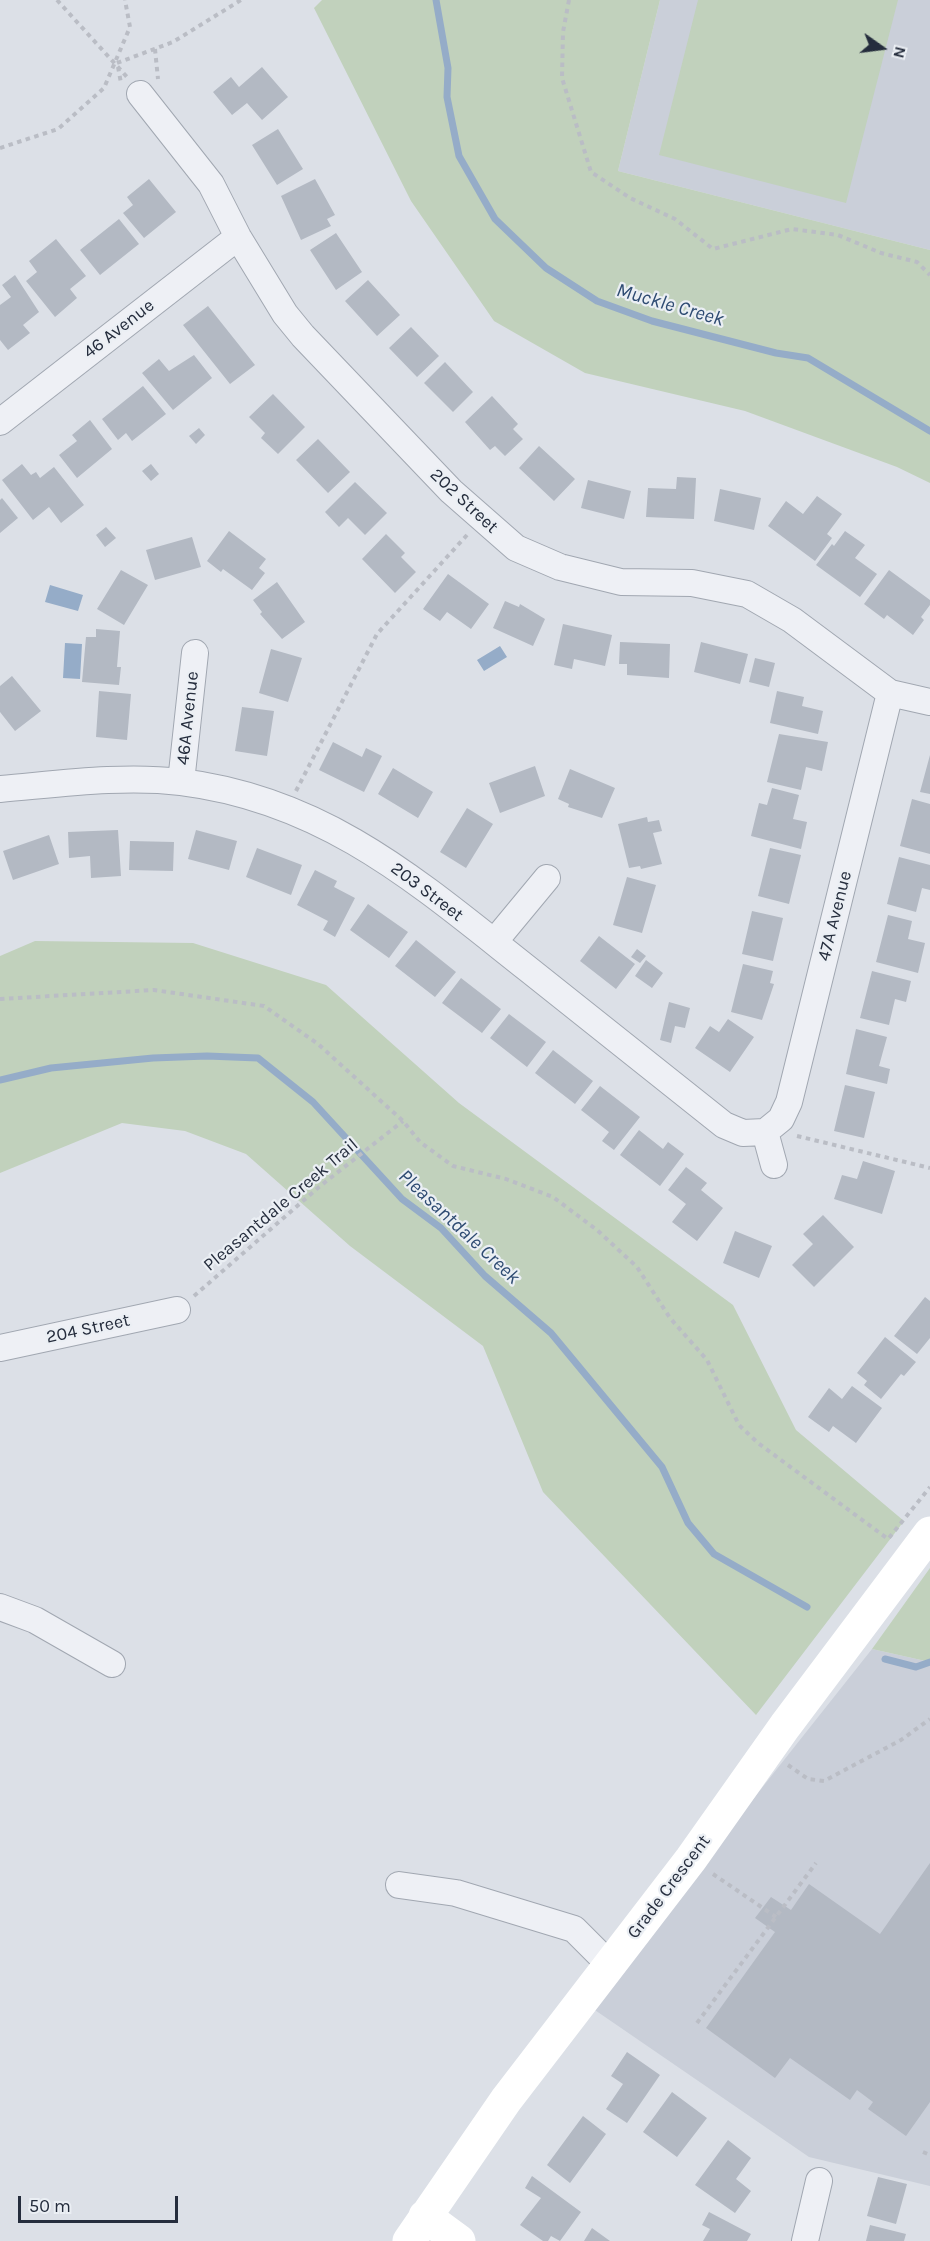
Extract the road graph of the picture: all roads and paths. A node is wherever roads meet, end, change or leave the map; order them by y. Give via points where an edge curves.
1 (57, 0) edge
2 (125, 0) edge
3 (241, 0) edge
4 (569, 0) edge
5 (155, 49) junction
6 (117, 63) junction
7 (149, 88) joint
8 (0, 148) edge
9 (238, 237) junction
10 (930, 275) edge
11 (0, 422) edge
12 (468, 534) dead end
13 (195, 653) dead end
14 (890, 693) junction
15 (930, 702) edge
16 (181, 782) junction
17 (0, 789) edge
18 (294, 794) dead end
19 (547, 878) dead end
20 (494, 942) junction
21 (0, 999) edge
22 (403, 1121) junction
23 (765, 1132) junction
24 (774, 1165) dead end
25 (930, 1168) edge
26 (177, 1310) joint
27 (0, 1348) edge
28 (930, 1487) edge
29 (930, 1533) edge
30 (0, 1607) edge
31 (112, 1664) dead end
32 (930, 1719) edge
33 (786, 1764) dead end
34 (816, 1863) dead end
35 (708, 1870) dead end
36 (399, 1885) dead end
37 (776, 1917) junction
38 (610, 1965) junction
39 (697, 2023) dead end
40 (923, 2152) dead end
41 (930, 2155) edge
42 (819, 2181) dead end
43 (417, 2229) edge
44 (459, 2241) edge
45 (804, 2241) edge

1 - 6 path
2 - 6 path via 130,27
3 - 5 path
4 - 10 path via 563,32 562,78 591,172 630,198 675,219 713,249 792,229 838,235 881,253 917,262
5 - 6 path
5 - 7 path
6 - 8 path via 104,87 58,129
7 - 9 street, 202 Street
9 - 11 street, 46 Avenue
9 - 14 street, 202 Street via 285,314 315,350 451,491 516,548 560,567 621,582 692,583 747,594 792,620
12 - 18 path via 377,634
13 - 16 street, 46A Avenue
14 - 15 street, 202 Street
14 - 23 street, 47A Avenue via 789,1102 781,1119
16 - 17 street, 203 Street via 123,781
16 - 20 street, 203 Street via 275,804 329,826 380,855
19 - 20 street
20 - 23 street, 203 Street via 724,1125 743,1133
21 - 22 path via 154,990 264,1006 318,1044
22 - 26 path, Pleasantdale Creek Trail via 319,1187
22 - 28 path via 420,1142 453,1166 506,1179 553,1197 597,1230 638,1267 670,1318 707,1360 739,1425 888,1539
23 - 24 street
23 - 25 path via 807,1137
26 - 27 street, 204 Street
29 - 38 street, Grade Crescent
30 - 31 street via 34,1620
32 - 33 path via 901,1740 824,1781 808,1779
34 - 37 path
35 - 37 path
36 - 38 street via 456,1893 574,1929
37 - 39 path
38 - 43 street, Grade Crescent via 506,2100
40 - 41 path
42 - 45 street
43 - 44 street

